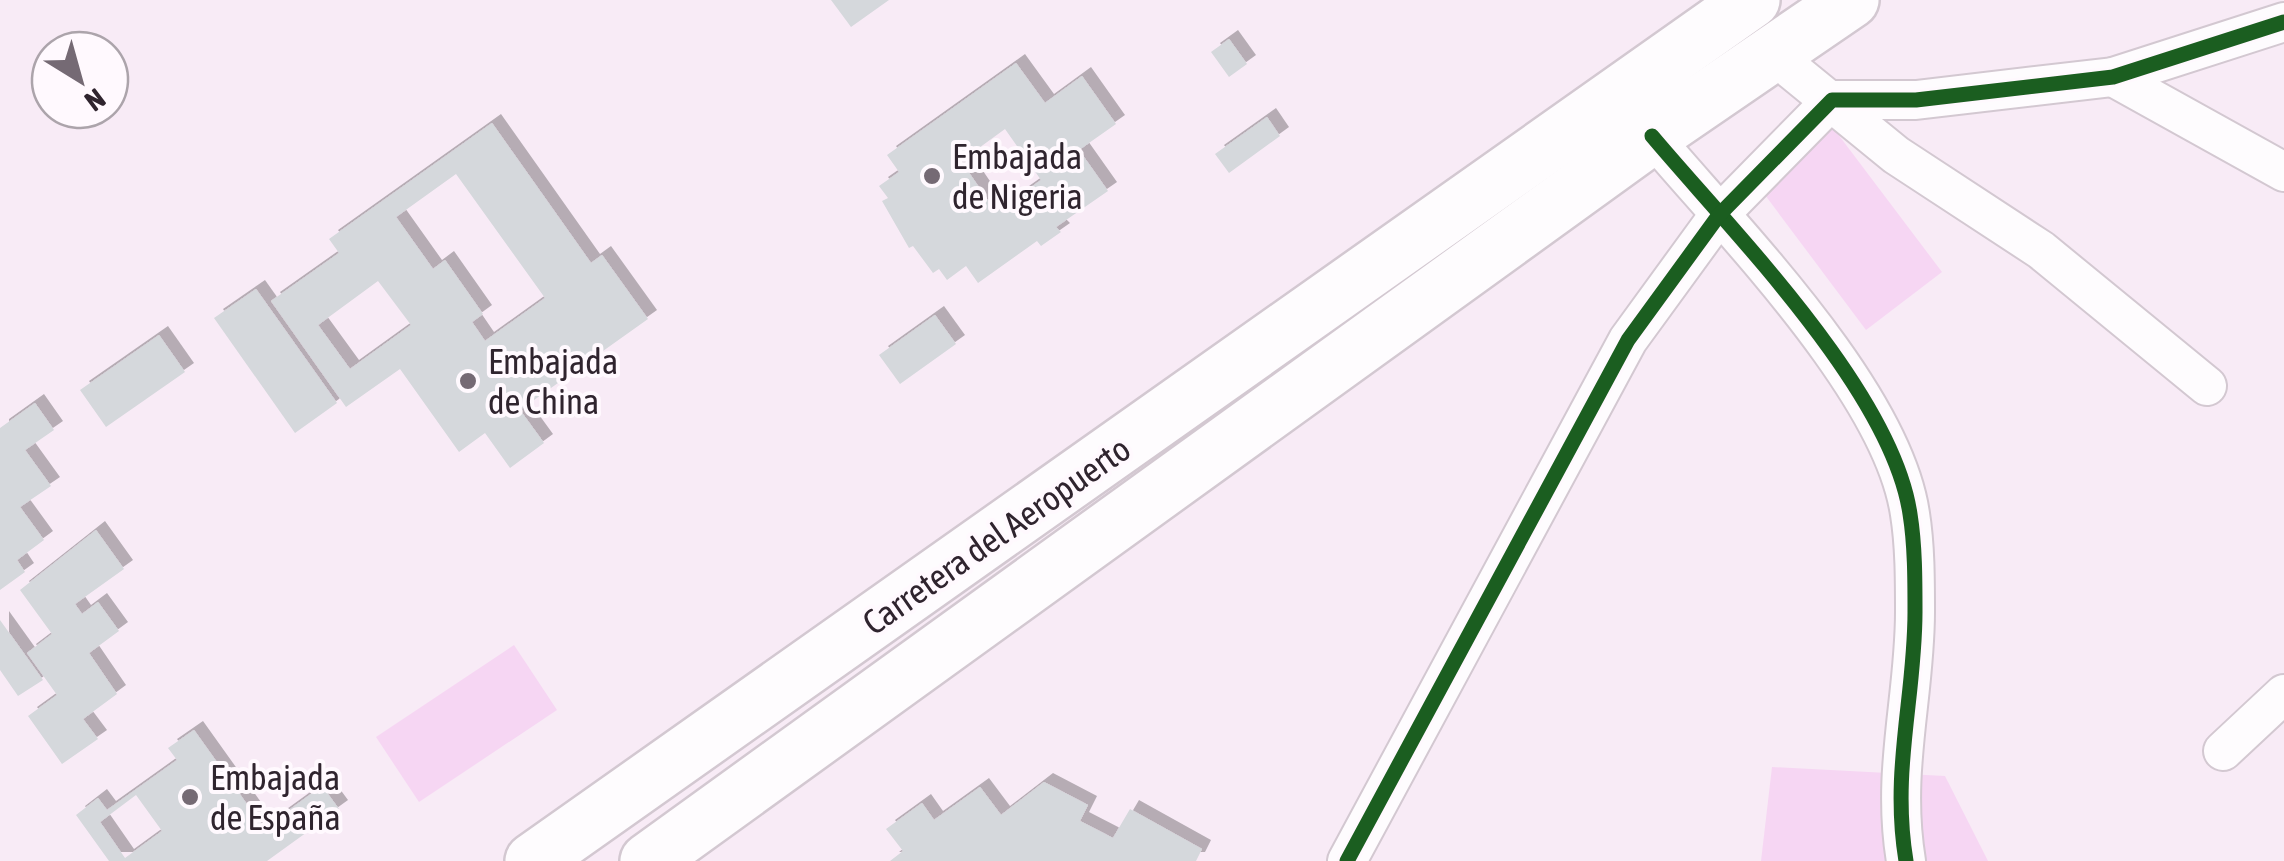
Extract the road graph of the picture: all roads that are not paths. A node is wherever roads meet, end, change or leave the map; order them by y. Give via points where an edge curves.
1 (1752, 0) edge
2 (1850, 0) edge
3 (2284, 22) edge
4 (1772, 53) junction
5 (2113, 77) junction
6 (1832, 100) junction
7 (1652, 136) junction
8 (2284, 172) edge
9 (1718, 215) junction
10 (2207, 386) dead end
11 (2284, 694) edge
12 (2223, 752) dead end
13 (532, 861) edge
14 (648, 861) edge
15 (1347, 861) edge
16 (1906, 861) edge

1 - 13 main road, Carretera del Aeropuerto
2 - 4 main road, Carretera del Aeropuerto
3 - 5 street
4 - 6 street
4 - 7 main road, Carretera del Aeropuerto
5 - 6 street via 1930,99
5 - 8 street
6 - 9 street
6 - 10 street via 1896,155 2041,250
7 - 9 street
7 - 14 main road, Carretera del Aeropuerto
9 - 15 street via 1628,340
9 - 16 street via 1802,312 1880,426 1910,511 1915,615 1900,746
11 - 12 street

